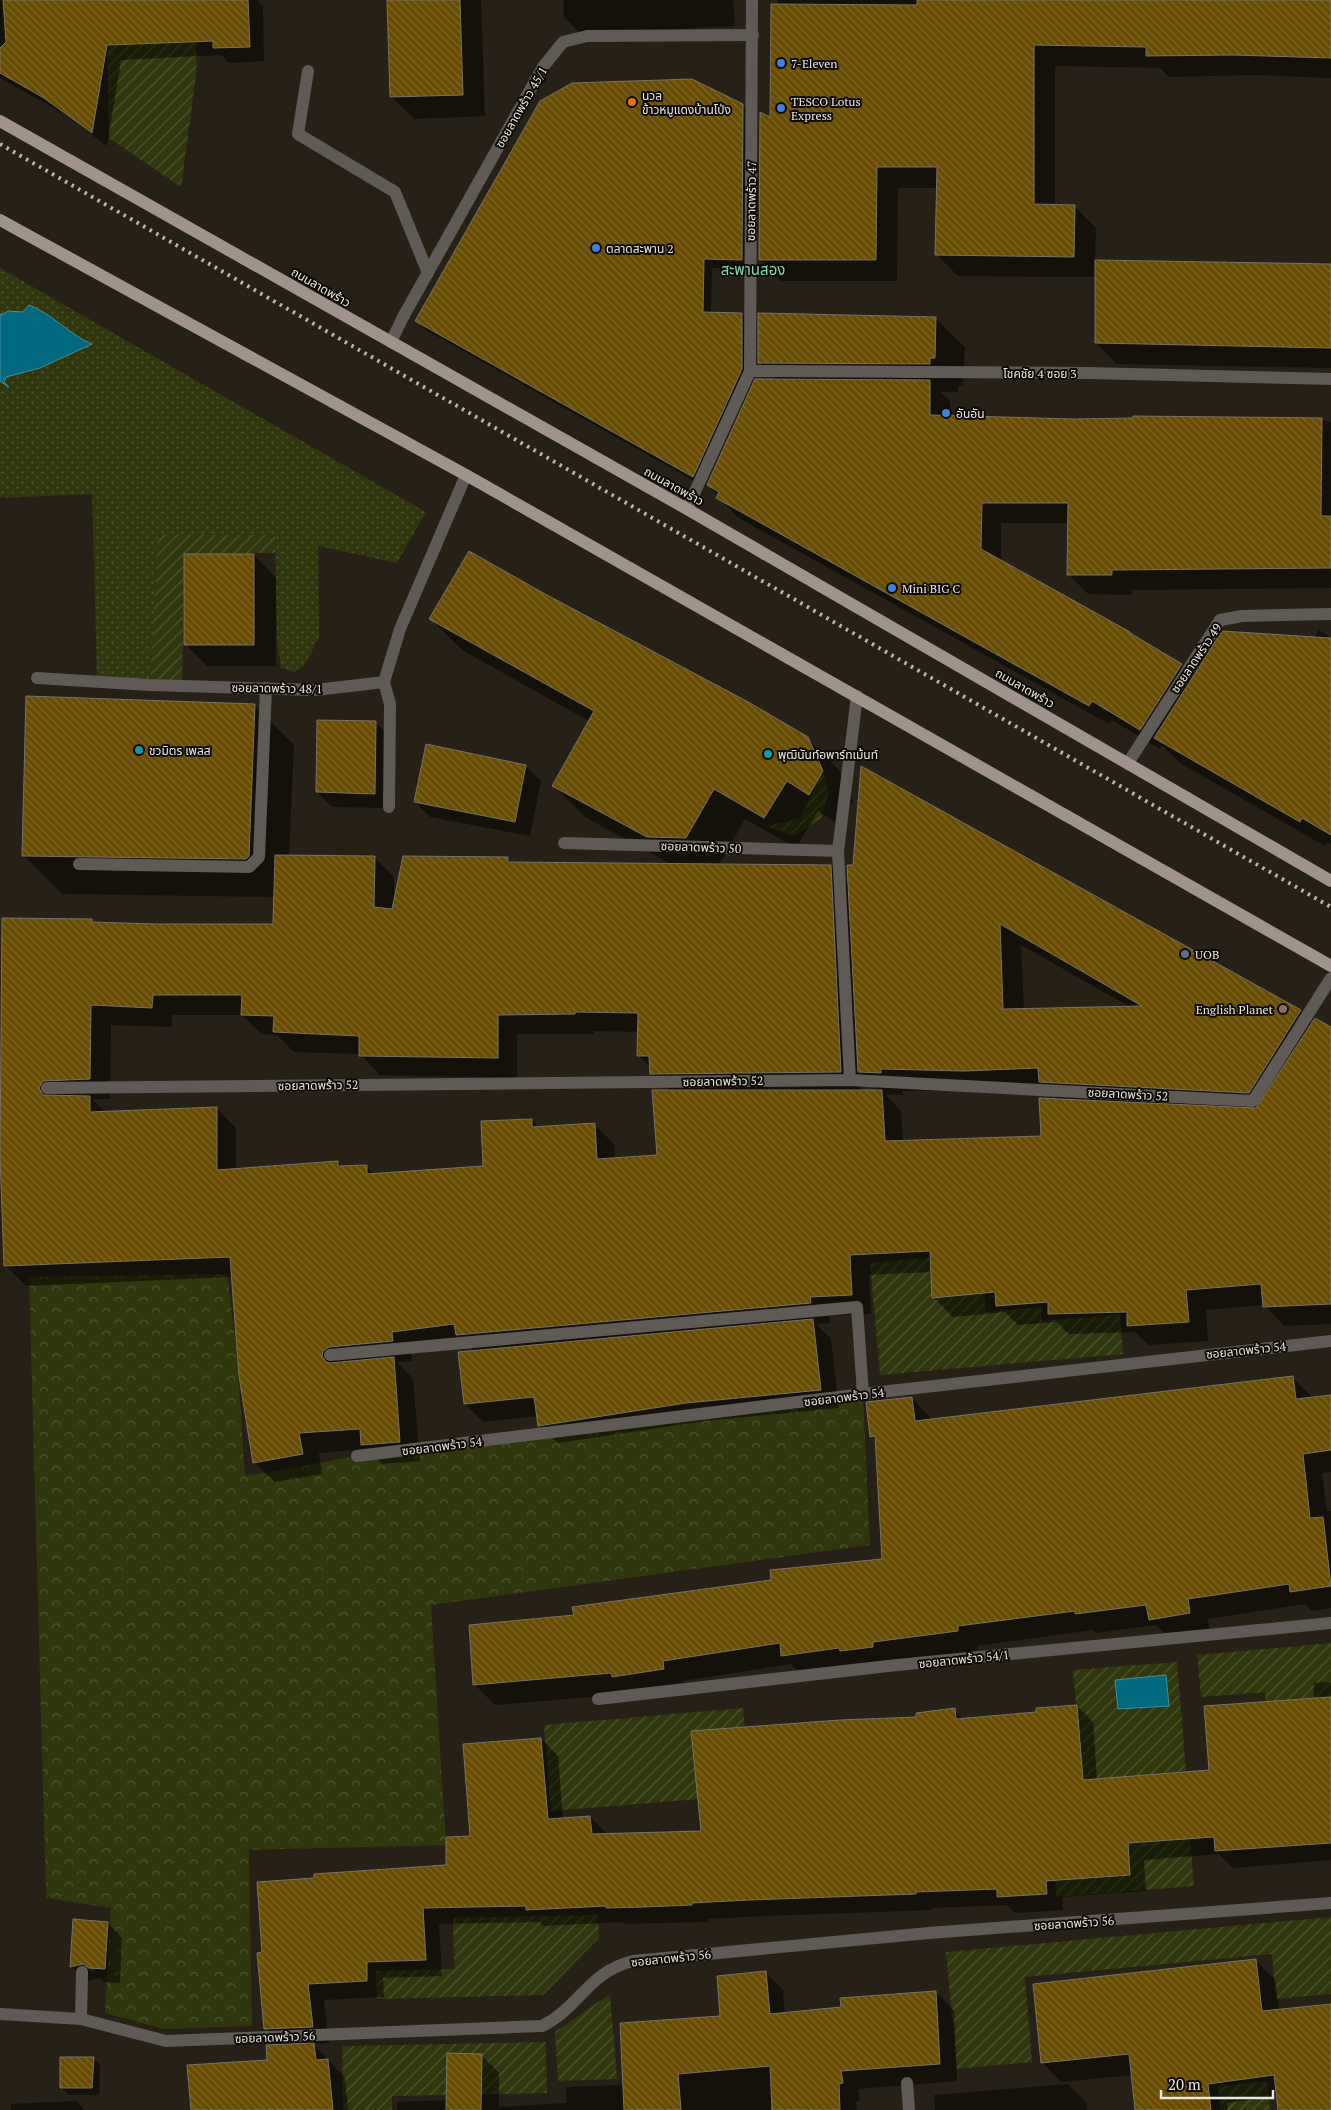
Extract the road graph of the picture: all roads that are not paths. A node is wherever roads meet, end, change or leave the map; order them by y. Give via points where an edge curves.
1 (752, 0) edge
2 (753, 35) junction
3 (308, 71) dead end
4 (0, 121) edge
5 (0, 220) edge
6 (428, 273) junction
7 (391, 342) junction
8 (750, 371) junction
9 (1331, 379) edge
10 (466, 476) junction
11 (687, 509) junction
12 (1331, 614) edge
13 (37, 678) dead end
14 (384, 682) junction
15 (266, 688) junction
16 (857, 696) junction
17 (1128, 763) junction
18 (389, 807) dead end
19 (564, 843) dead end
20 (838, 851) junction
21 (79, 864) dead end
22 (1331, 880) edge
23 (1331, 966) edge
24 (1331, 978) edge
25 (850, 1080) junction
26 (48, 1088) dead end
27 (1331, 1341) edge
28 (330, 1355) dead end
29 (863, 1394) junction
30 (356, 1456) dead end
31 (1331, 1623) edge
32 (598, 1699) dead end
33 (1331, 1904) edge
34 (82, 1972) dead end
35 (0, 2014) edge
36 (81, 2019) junction
37 (907, 2083) dead end
38 (909, 2110) edge

1 - 2 street, ซอยลาดพร้าว 47
2 - 6 street, ซอยลาดพร้าว 45/1 via 587,36 563,42 543,67
2 - 8 street, ซอยลาดพร้าว 47
3 - 6 street via 298,134 395,192
4 - 7 main road, ถนนลาดพร้าว
5 - 10 main road
6 - 7 street, ซอยลาดพร้าว 45/1
7 - 11 main road, ถนนลาดพร้าว
8 - 9 street, โชคชัย 4 ซอย 3 via 1088,373
8 - 11 street, ซอยลาดพร้าว 47
10 - 14 street via 400,629
10 - 16 main road
11 - 17 main road, ถนนลาดพร้าว
12 - 17 street, ซอยลาดพร้าว 49 via 1242,616 1220,620
13 - 15 street, ซอยลาดพร้าว 48/1
14 - 15 street, ซอยลาดพร้าว 48/1 via 316,690
14 - 18 street via 390,704
15 - 21 street via 259,857 255,863 249,867
16 - 20 street
16 - 23 main road
17 - 22 main road, ถนนลาดพร้าว
19 - 20 street, ซอยลาดพร้าว 50
20 - 25 street
24 - 25 street, ซอยลาดพร้าว 52 via 1253,1100
25 - 26 street, ซอยลาดพร้าว 52
27 - 29 street, ซอยลาดพร้าว 54
28 - 29 street via 856,1307
29 - 30 street, ซอยลาดพร้าว 54
31 - 32 street, ซอยลาดพร้าว 54/1
33 - 36 street, ซอยลาดพร้าว 56 via 929,1933 633,1961 615,1965 600,1975 554,2020 542,2026 166,2041
34 - 36 street
35 - 36 street, ซอยลาดพร้าว 56
37 - 38 street

